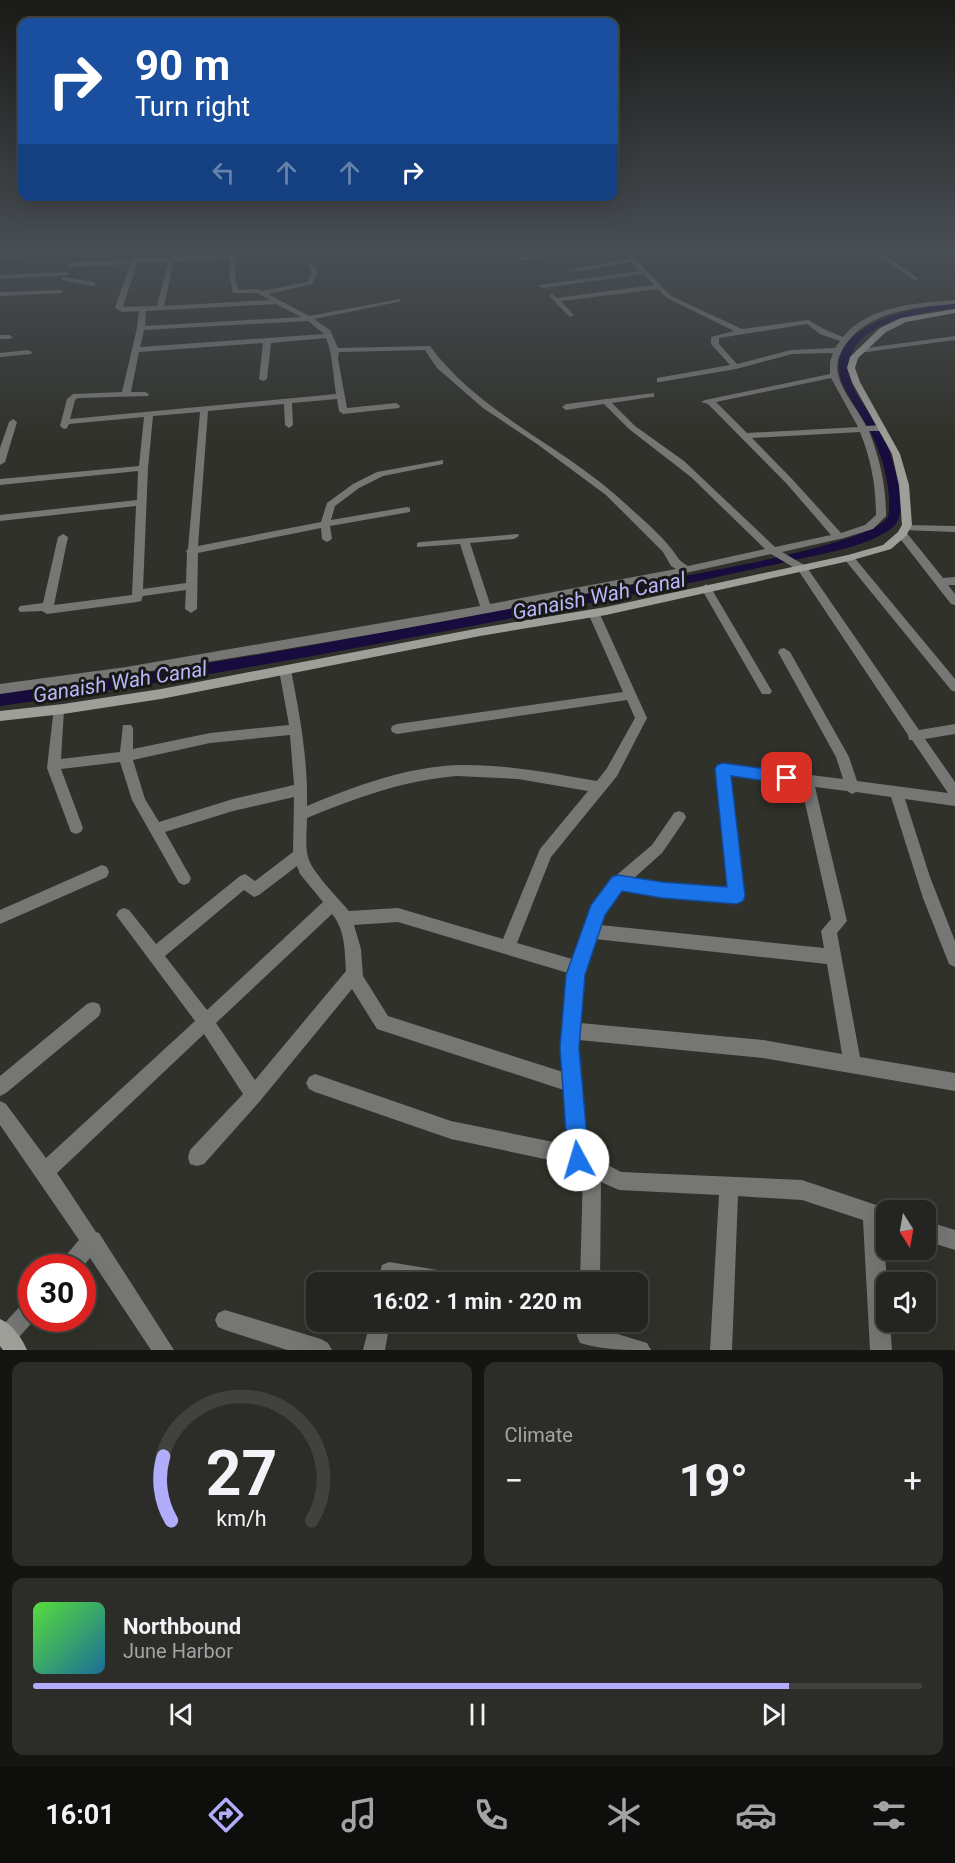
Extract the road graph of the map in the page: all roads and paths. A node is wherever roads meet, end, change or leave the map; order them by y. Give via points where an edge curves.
1 (143, 313) edge
2 (300, 313) edge
3 (334, 313) edge
4 (702, 313) edge
5 (890, 313) joint
6 (942, 313) edge
7 (309, 318) junction
8 (902, 319) junction
9 (141, 328) junction
10 (740, 331) junction
11 (330, 336) junction
12 (955, 338) edge
13 (845, 340) junction
14 (267, 341) junction
15 (136, 350) junction
16 (335, 350) junction
17 (838, 350) junction
18 (859, 351) junction
19 (28, 352) dead end
20 (3, 354) edge
21 (0, 366) edge
22 (736, 367) junction
23 (834, 375) junction
24 (263, 379) dead end
25 (660, 380) dead end
26 (145, 393) dead end
27 (126, 394) junction
28 (651, 395) dead end
29 (339, 396) junction
30 (288, 401) junction
31 (607, 402) junction
32 (396, 406) dead end
33 (566, 407) dead end
34 (204, 409) junction
35 (149, 414) junction
36 (289, 425) dead end
37 (865, 428) junction
38 (881, 428) junction
39 (0, 430) edge
40 (746, 436) junction
41 (0, 462) edge
42 (440, 462) dead end
43 (142, 468) junction
44 (0, 482) edge
45 (142, 502) junction
46 (407, 510) dead end
47 (0, 518) edge
48 (325, 524) junction
49 (955, 529) edge
50 (904, 531) junction
51 (514, 536) dead end
52 (838, 536) junction
53 (63, 537) dead end
54 (327, 539) dead end
55 (464, 541) junction
56 (421, 545) dead end
57 (191, 551) junction
58 (774, 551) junction
59 (849, 558) junction
60 (802, 568) junction
61 (685, 569) junction
62 (955, 581) edge
63 (940, 582) junction
64 (190, 586) junction
65 (706, 588) junction
66 (137, 593) junction
67 (955, 601) edge
68 (48, 606) junction
69 (486, 608) junction
70 (24, 609) dead end
71 (191, 609) dead end
72 (594, 613) junction
73 (784, 652) dead end
74 (285, 670) junction
75 (955, 687) edge
76 (0, 689) edge
77 (766, 691) dead end
78 (631, 695) junction
79 (58, 710) junction
80 (0, 716) edge
81 (127, 728) dead end
82 (297, 729) junction
83 (397, 729) dead end
84 (955, 729) edge
85 (914, 736) junction
86 (126, 756) junction
87 (54, 765) junction
88 (807, 781) junction
89 (599, 787) junction
90 (852, 788) junction
91 (302, 789) junction
92 (955, 793) edge
93 (897, 794) junction
94 (955, 800) edge
95 (302, 814) junction
96 (679, 817) dead end
97 (76, 828) dead end
98 (156, 829) junction
99 (300, 855) junction
100 (102, 872) dead end
101 (184, 878) dead end
102 (618, 883) junction
103 (334, 902) junction
104 (124, 915) dead end
105 (0, 917) edge
106 (345, 918) junction
107 (590, 931) junction
108 (508, 947) junction
109 (154, 954) junction
110 (833, 957) junction
111 (955, 959) edge
112 (577, 968) junction
113 (355, 973) junction
114 (93, 1010) dead end
115 (207, 1022) junction
116 (571, 1031) junction
117 (853, 1065) junction
118 (955, 1082) edge
119 (315, 1083) dead end
120 (571, 1083) junction
121 (0, 1087) edge
122 (254, 1095) junction
123 (0, 1110) edge
124 (197, 1156) dead end
125 (585, 1163) junction
126 (45, 1172) junction
127 (729, 1188) junction
128 (876, 1214) edge
129 (936, 1234) edge
130 (92, 1240) junction
131 (955, 1240) edge
132 (80, 1254) edge
133 (880, 1260) edge
134 (590, 1272) edge
135 (225, 1320) dead end
136 (18, 1325) edge
137 (378, 1332) edge
138 (587, 1332) edge
139 (7, 1339) edge
140 (277, 1343) edge
141 (163, 1350) edge
142 (321, 1350) edge
143 (374, 1350) edge
144 (640, 1350) edge
145 (721, 1350) edge
146 (881, 1350) edge

1 - 9 street
2 - 7 street
3 - 7 street
4 - 10 street
5 - 8 street
5 - 13 street via 865,323
6 - 8 street
7 - 9 street
7 - 11 street
8 - 18 street
9 - 15 street
10 - 13 street via 808,322
10 - 22 street via 714,339
11 - 14 street
11 - 16 street
12 - 18 street
13 - 17 street
14 - 15 street
14 - 24 street
15 - 27 street
16 - 29 street
16 - 61 street via 427,348 440,366 486,406 609,493 667,550 675,564
17 - 22 street via 791,349
17 - 23 street
18 - 38 street via 851,368
19 - 20 street
20 - 21 street
22 - 25 street
23 - 37 street
23 - 40 street via 707,402
26 - 27 street
27 - 35 street via 76,396 64,424
28 - 31 street
29 - 30 street
29 - 32 street via 343,411
30 - 34 street
30 - 36 street
31 - 33 street
31 - 58 street via 616,416 682,464
34 - 35 street
34 - 57 street
35 - 43 street
37 - 38 street
37 - 40 street
37 - 52 street via 880,484 882,516 869,527
38 - 50 street via 896,454 904,485
39 - 41 street via 12,425
40 - 52 street
42 - 48 street via 380,474 356,486 330,505
43 - 44 street
43 - 45 street
45 - 47 street
45 - 66 street
46 - 48 street
48 - 54 street
48 - 57 street
49 - 50 street
50 - 59 street via 887,547
50 - 63 street
51 - 55 street
52 - 58 street
53 - 68 street
55 - 56 street
55 - 69 street
57 - 64 street
58 - 60 street
58 - 61 street
59 - 60 street
59 - 75 street
60 - 65 street
60 - 85 street
61 - 69 street
62 - 63 street
63 - 67 street
64 - 66 street
64 - 71 street
65 - 72 street
65 - 77 street
66 - 68 street via 137,598 47,610
68 - 70 street
69 - 76 street
72 - 74 street
72 - 78 street
73 - 90 street via 842,757
74 - 79 street
74 - 82 street
78 - 83 street
78 - 89 street via 641,718 612,772
79 - 80 street
79 - 87 street
81 - 86 street
82 - 86 street via 210,738
82 - 91 street
84 - 85 street
85 - 92 street
86 - 87 street
86 - 98 street via 139,800
87 - 97 street
88 - 90 street
88 - 102 street via 723,769 737,896
88 - 110 street via 839,921 829,931
89 - 95 street via 519,774 440,771 396,780
89 - 108 street via 545,853
90 - 93 street
91 - 95 street
91 - 98 street
93 - 94 street
93 - 111 street
95 - 99 street
96 - 102 street via 657,849
98 - 101 street
99 - 103 street via 305,869
99 - 109 street via 254,890 245,881
100 - 105 street
102 - 107 street via 598,910
103 - 106 street
103 - 115 street
104 - 109 street
106 - 108 street via 398,915
106 - 113 street
107 - 110 street
107 - 112 street
108 - 112 street
109 - 115 street
110 - 117 street
112 - 116 street
113 - 120 street via 383,1023
113 - 122 street
114 - 121 street
115 - 122 street
115 - 126 street
116 - 117 street via 763,1049
116 - 120 street
117 - 118 street
119 - 125 street via 451,1130 570,1155
120 - 125 street
122 - 124 street
123 - 126 street
125 - 127 street via 619,1181
125 - 134 street
126 - 130 street
127 - 128 street via 802,1190
127 - 145 street
129 - 131 street
130 - 132 street
130 - 141 street
133 - 146 street
135 - 140 street
136 - 139 street
137 - 143 street
138 - 144 street via 587,1336
140 - 142 street

